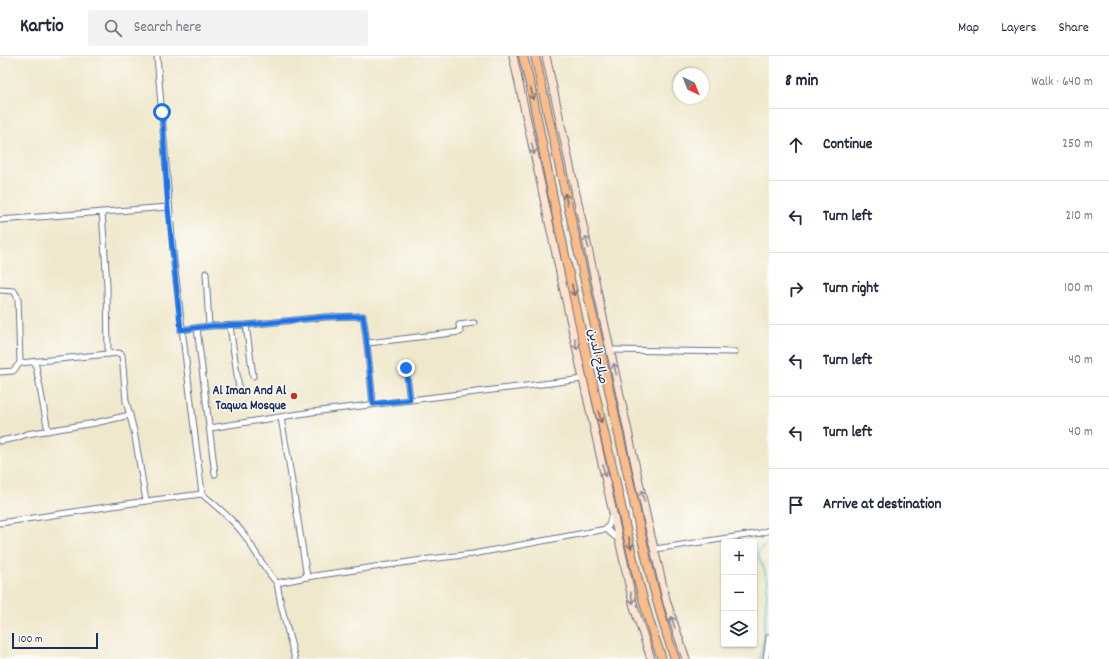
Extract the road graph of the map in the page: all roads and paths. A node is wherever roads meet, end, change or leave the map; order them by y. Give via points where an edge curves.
1 (158, 56) edge
2 (513, 56) edge
3 (546, 56) edge
4 (536, 57) edge
5 (523, 58) edge
6 (548, 171) junction
7 (561, 175) junction
8 (168, 207) junction
9 (102, 212) junction
10 (0, 220) edge
11 (206, 273) dead end
12 (0, 290) edge
13 (474, 323) dead end
14 (246, 325) junction
15 (209, 326) junction
16 (230, 326) junction
17 (197, 328) junction
18 (181, 330) junction
19 (368, 343) junction
20 (610, 350) junction
21 (734, 352) dead end
22 (108, 354) junction
23 (35, 361) junction
24 (20, 363) junction
25 (406, 368) dead end
26 (0, 372) edge
27 (252, 376) dead end
28 (582, 379) junction
29 (239, 388) dead end
30 (410, 400) junction
31 (373, 404) junction
32 (130, 415) junction
33 (281, 418) junction
34 (210, 428) junction
35 (48, 431) junction
36 (0, 441) edge
37 (215, 474) dead end
38 (202, 494) junction
39 (146, 501) junction
40 (613, 512) junction
41 (0, 523) edge
42 (606, 529) junction
43 (769, 530) edge
44 (619, 540) junction
45 (655, 549) junction
46 (307, 577) junction
47 (277, 583) junction
48 (769, 637) edge
49 (295, 659) edge
50 (651, 659) edge
51 (662, 659) edge
52 (675, 659) edge
53 (686, 659) edge
54 (766, 659) edge

1 - 8 street
2 -> 28 main road
20 -> 3 main road
4 - 5 highway
4 - 7 highway, صلاح الدين
5 -> 6 highway, صلاح الدين
6 - 7 highway via 554,170
6 -> 51 highway, صلاح الدين via 590,375 633,559 651,630
52 -> 7 highway, صلاح الدين via 660,616
8 - 9 street
8 - 18 street
9 - 10 street
9 - 22 street
11 - 15 street
12 - 24 street via 14,291 18,298
13 - 19 street via 459,325 460,332
14 - 16 street
14 - 19 street via 363,316
14 - 27 street
15 - 16 street
15 - 17 street
16 - 29 street
17 - 18 street
17 - 34 street
18 - 38 street
19 - 31 street
20 - 21 street
45 -> 20 main road
22 - 23 street
22 - 32 street via 122,355 126,402
23 - 24 street
23 - 35 street
24 - 26 street via 13,371
25 - 30 street
28 - 30 street
28 -> 40 main road
30 - 31 street
31 - 33 street
32 - 35 street via 95,424
32 - 39 street
33 - 34 street
33 - 46 street
34 - 37 street
35 - 36 street
38 - 39 street
38 - 47 street via 226,514 245,536 269,575
39 - 41 street
40 - 42 street
40 - 44 main road
42 - 44 street
42 - 46 street via 473,554
43 - 45 street
44 -> 50 main road via 634,607
53 -> 45 main road via 672,620
46 - 47 street
47 - 49 street
48 - 54 street

